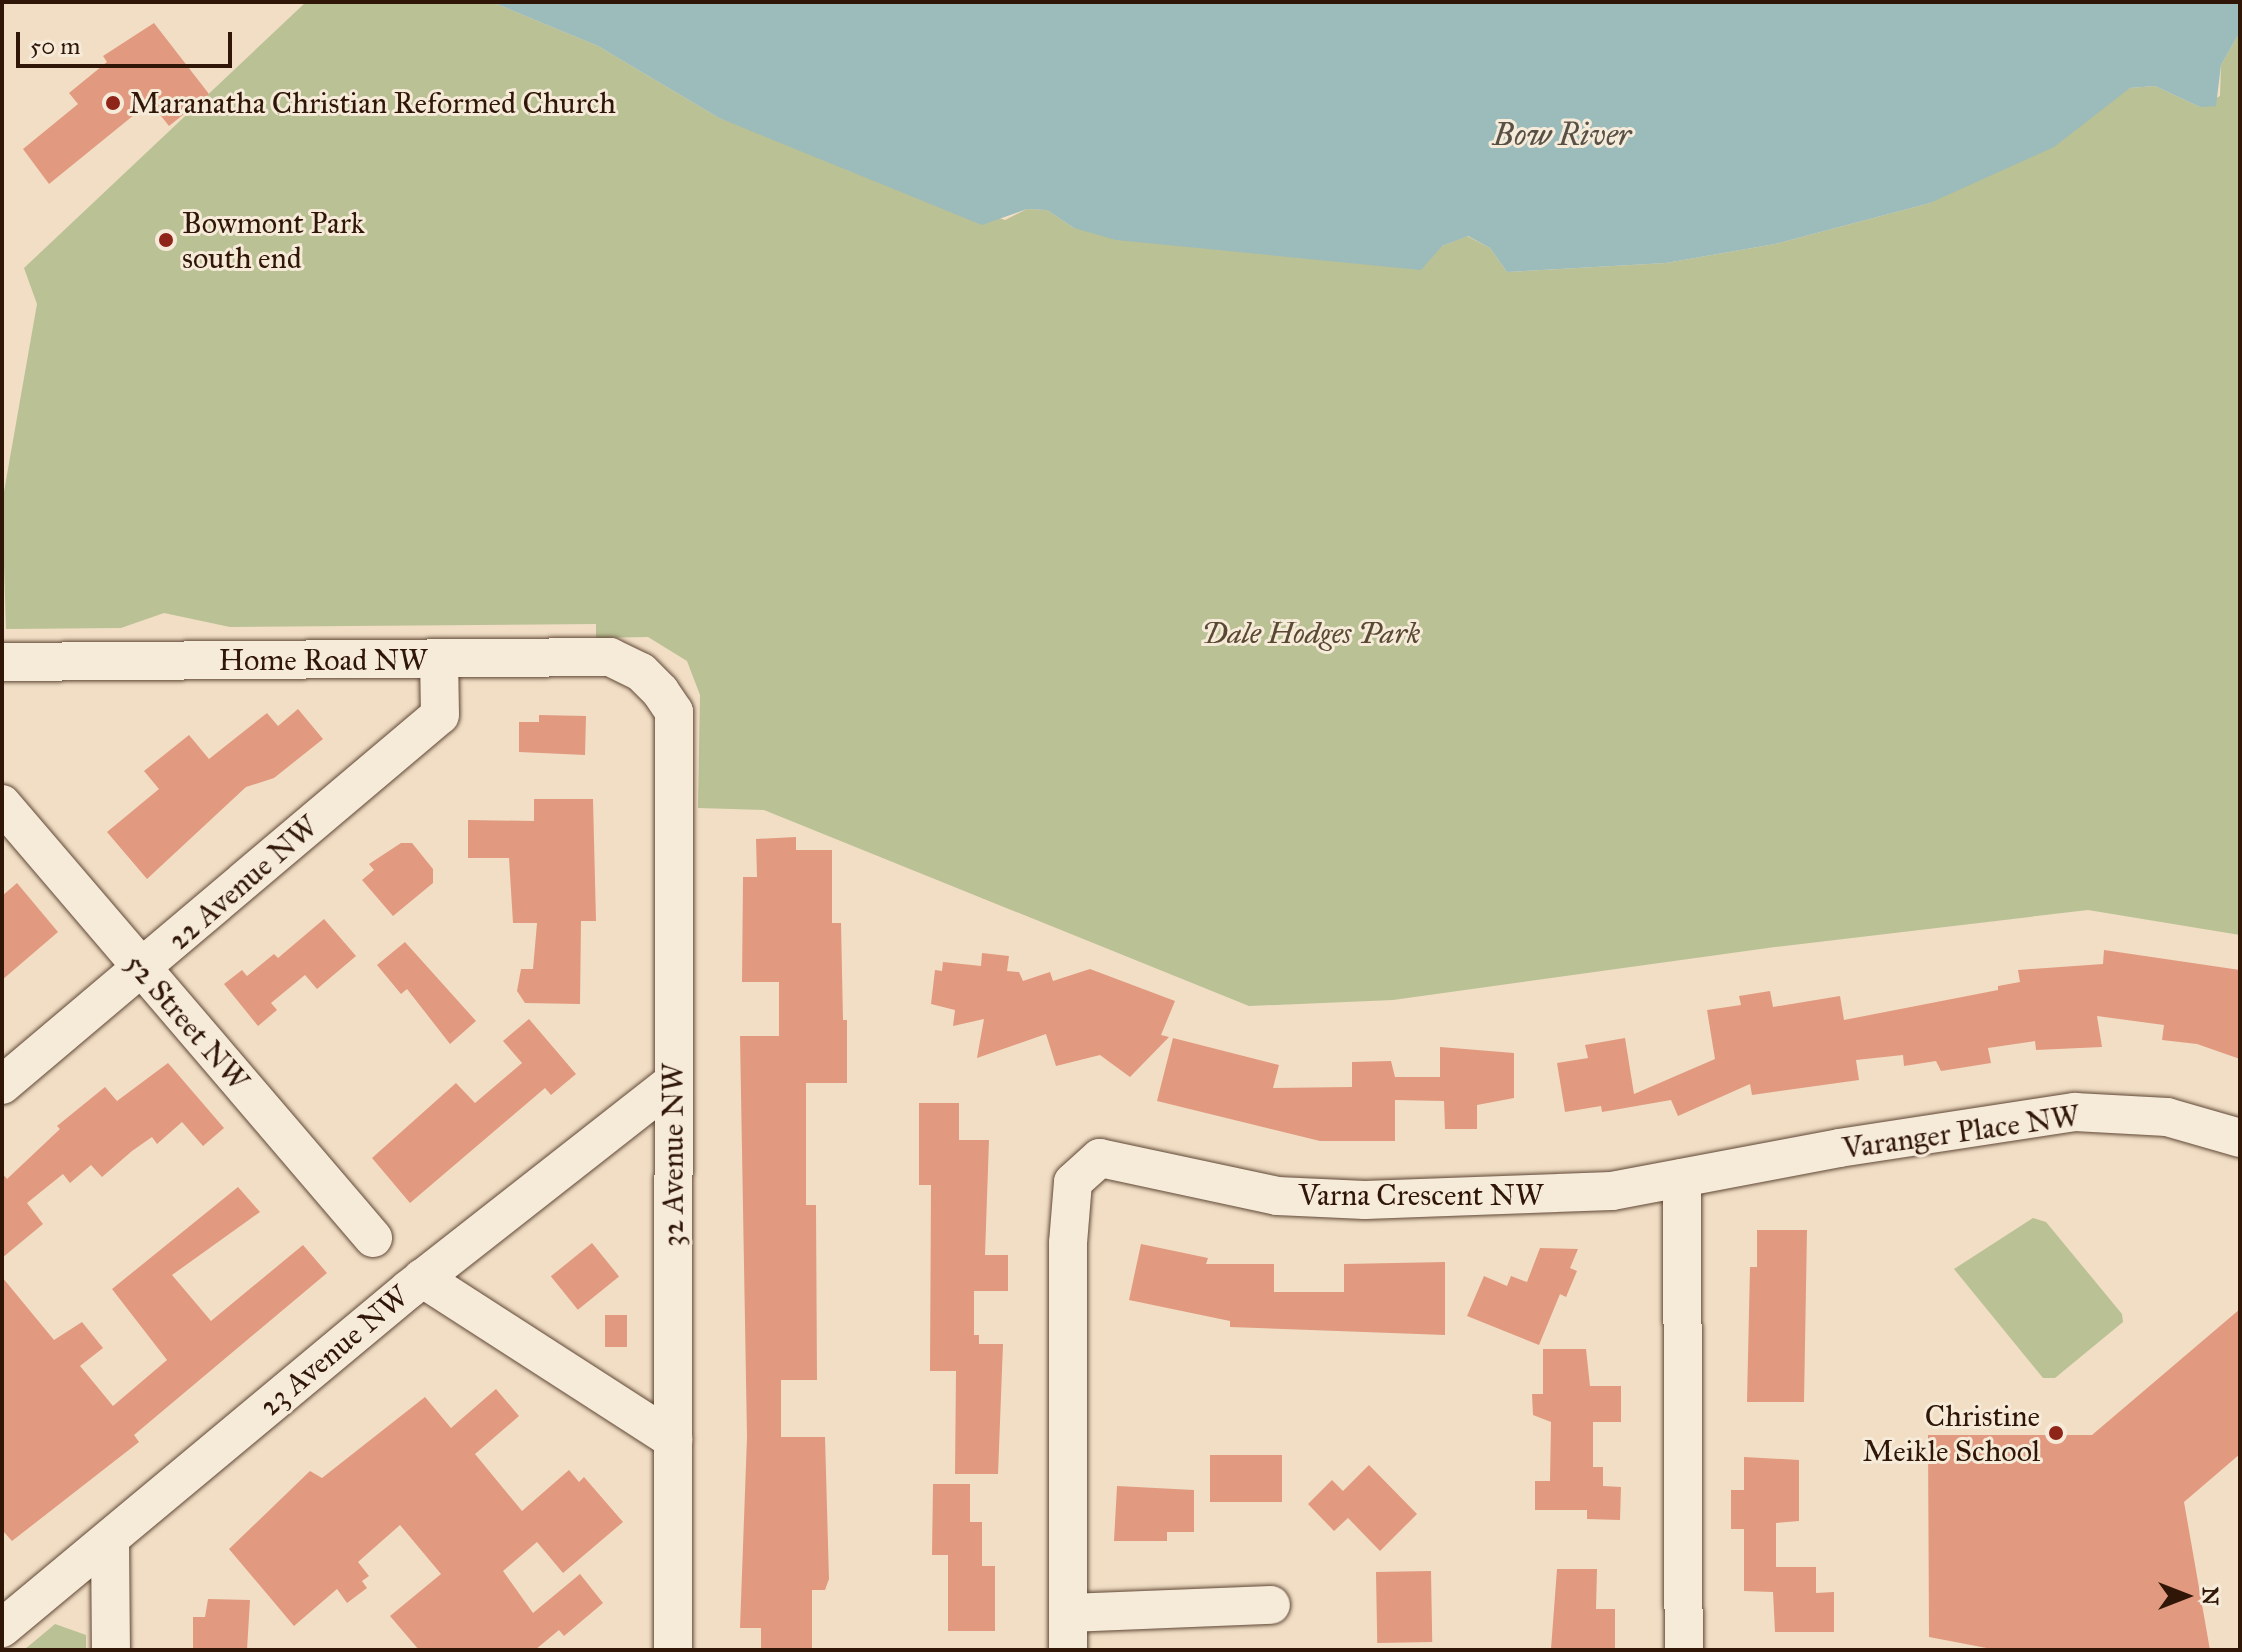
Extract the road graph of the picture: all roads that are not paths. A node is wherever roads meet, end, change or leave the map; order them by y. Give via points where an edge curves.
1 (439, 659) junction
2 (2, 662) edge
3 (641, 672) joint
4 (4, 807) edge
5 (141, 970) junction
6 (672, 1083) junction
7 (2, 1085) edge
8 (2240, 1138) edge
9 (1682, 1178) junction
10 (373, 1238) dead end
11 (422, 1278) junction
12 (673, 1440) junction
13 (110, 1540) junction
14 (1271, 1605) dead end
15 (1069, 1613) junction
16 (2, 1628) edge
17 (111, 1650) edge
18 (673, 1650) edge
19 (1068, 1650) edge
20 (1684, 1650) edge

1 - 2 street, Home Road NW
1 - 3 street, Home Road NW via 610,657
1 - 5 street, 22 Avenue NW via 440,715
3 - 6 street, 32 Avenue NW via 674,712
4 - 5 street, 52 Street NW
5 - 7 street, 22 Avenue NW
5 - 10 street, 52 Street NW
6 - 11 street, 23 Avenue NW
6 - 12 street, 32 Avenue NW
8 - 9 street, Varanger Place NW via 2167,1117 2075,1112
9 - 15 street, Varna Crescent NW via 1612,1191 1365,1200 1277,1196 1100,1158 1073,1182 1068,1243
9 - 20 street
11 - 12 street
11 - 13 street, 23 Avenue NW
12 - 18 street, 32 Avenue NW
13 - 16 street, 23 Avenue NW
13 - 17 street
14 - 15 street
15 - 19 street, Varna Crescent NW

